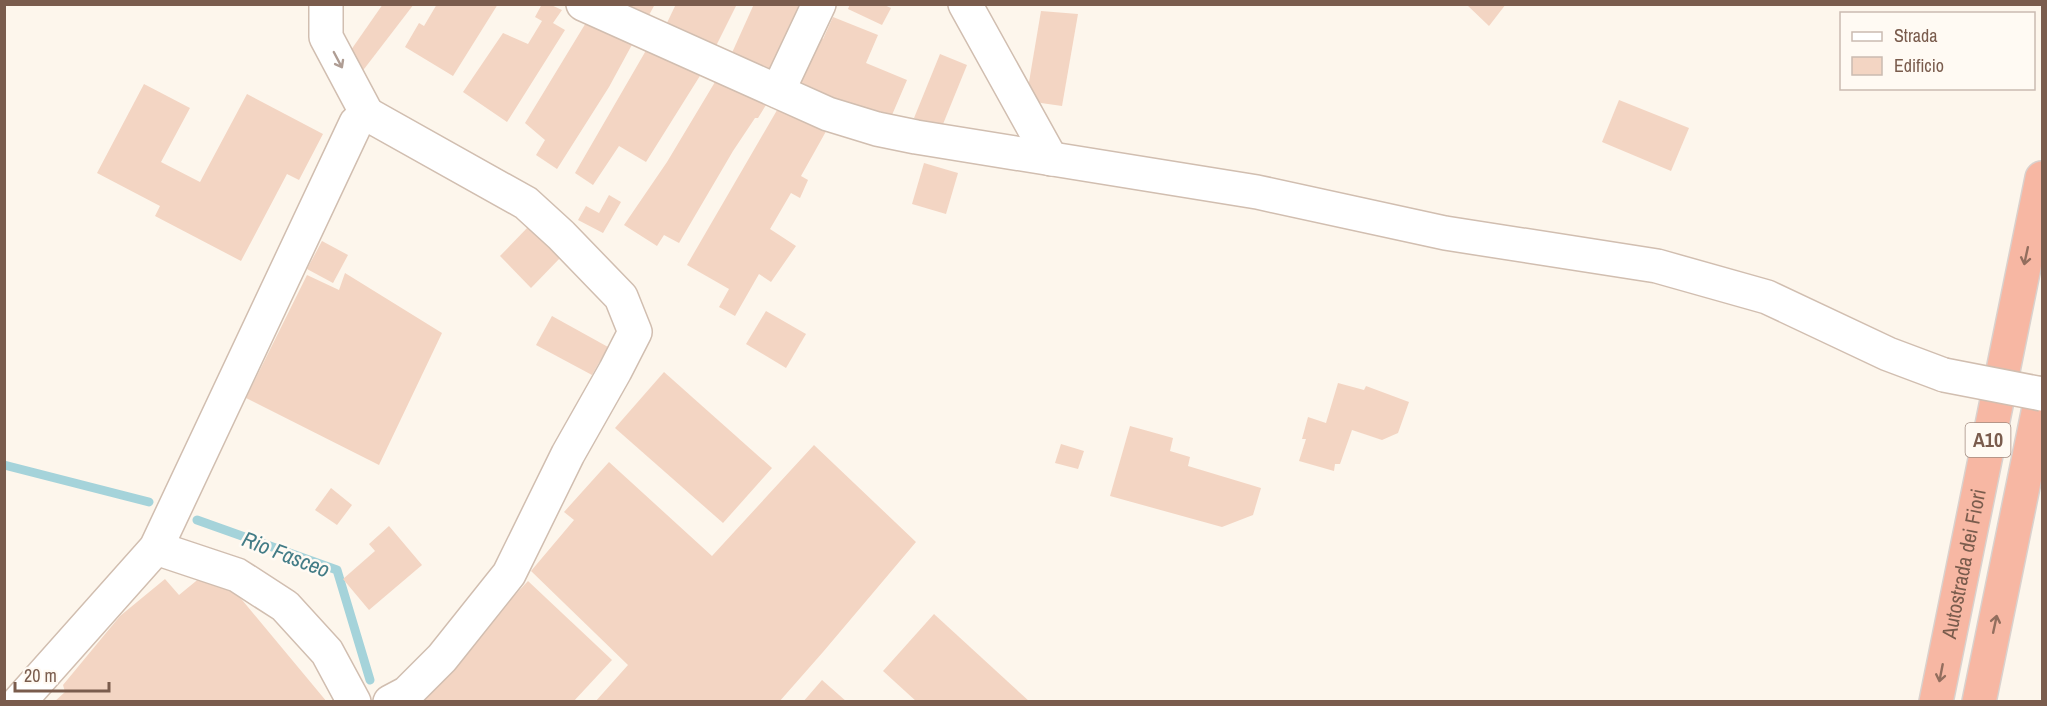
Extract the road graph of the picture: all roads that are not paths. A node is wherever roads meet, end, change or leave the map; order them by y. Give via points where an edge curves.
1 (326, 4) edge
2 (583, 4) edge
3 (819, 4) edge
4 (965, 4) edge
5 (778, 91) junction
6 (367, 114) junction
7 (1051, 159) junction
8 (2043, 178) edge
9 (2043, 393) edge
10 (156, 548) junction
11 (19, 702) edge
12 (354, 702) edge
13 (390, 702) edge
14 (1936, 702) edge
15 (1979, 702) edge

1 -> 6 street via 326,37
2 - 5 street
3 - 5 street
4 - 7 street
5 - 7 street via 828,114 877,129
6 - 10 street via 356,123
6 - 13 street via 526,203 621,297 635,332 568,454 509,574 442,658 407,693
7 - 9 street, bridge via 1257,192 1445,233 1657,266 1767,297 1888,354 1944,375
8 -> 14 highway, Autostrada dei Fiori / A10
15 -> 9 highway, Autostrada dei Fiori / A10
10 - 11 street
10 - 12 street via 237,575 285,606 327,652

